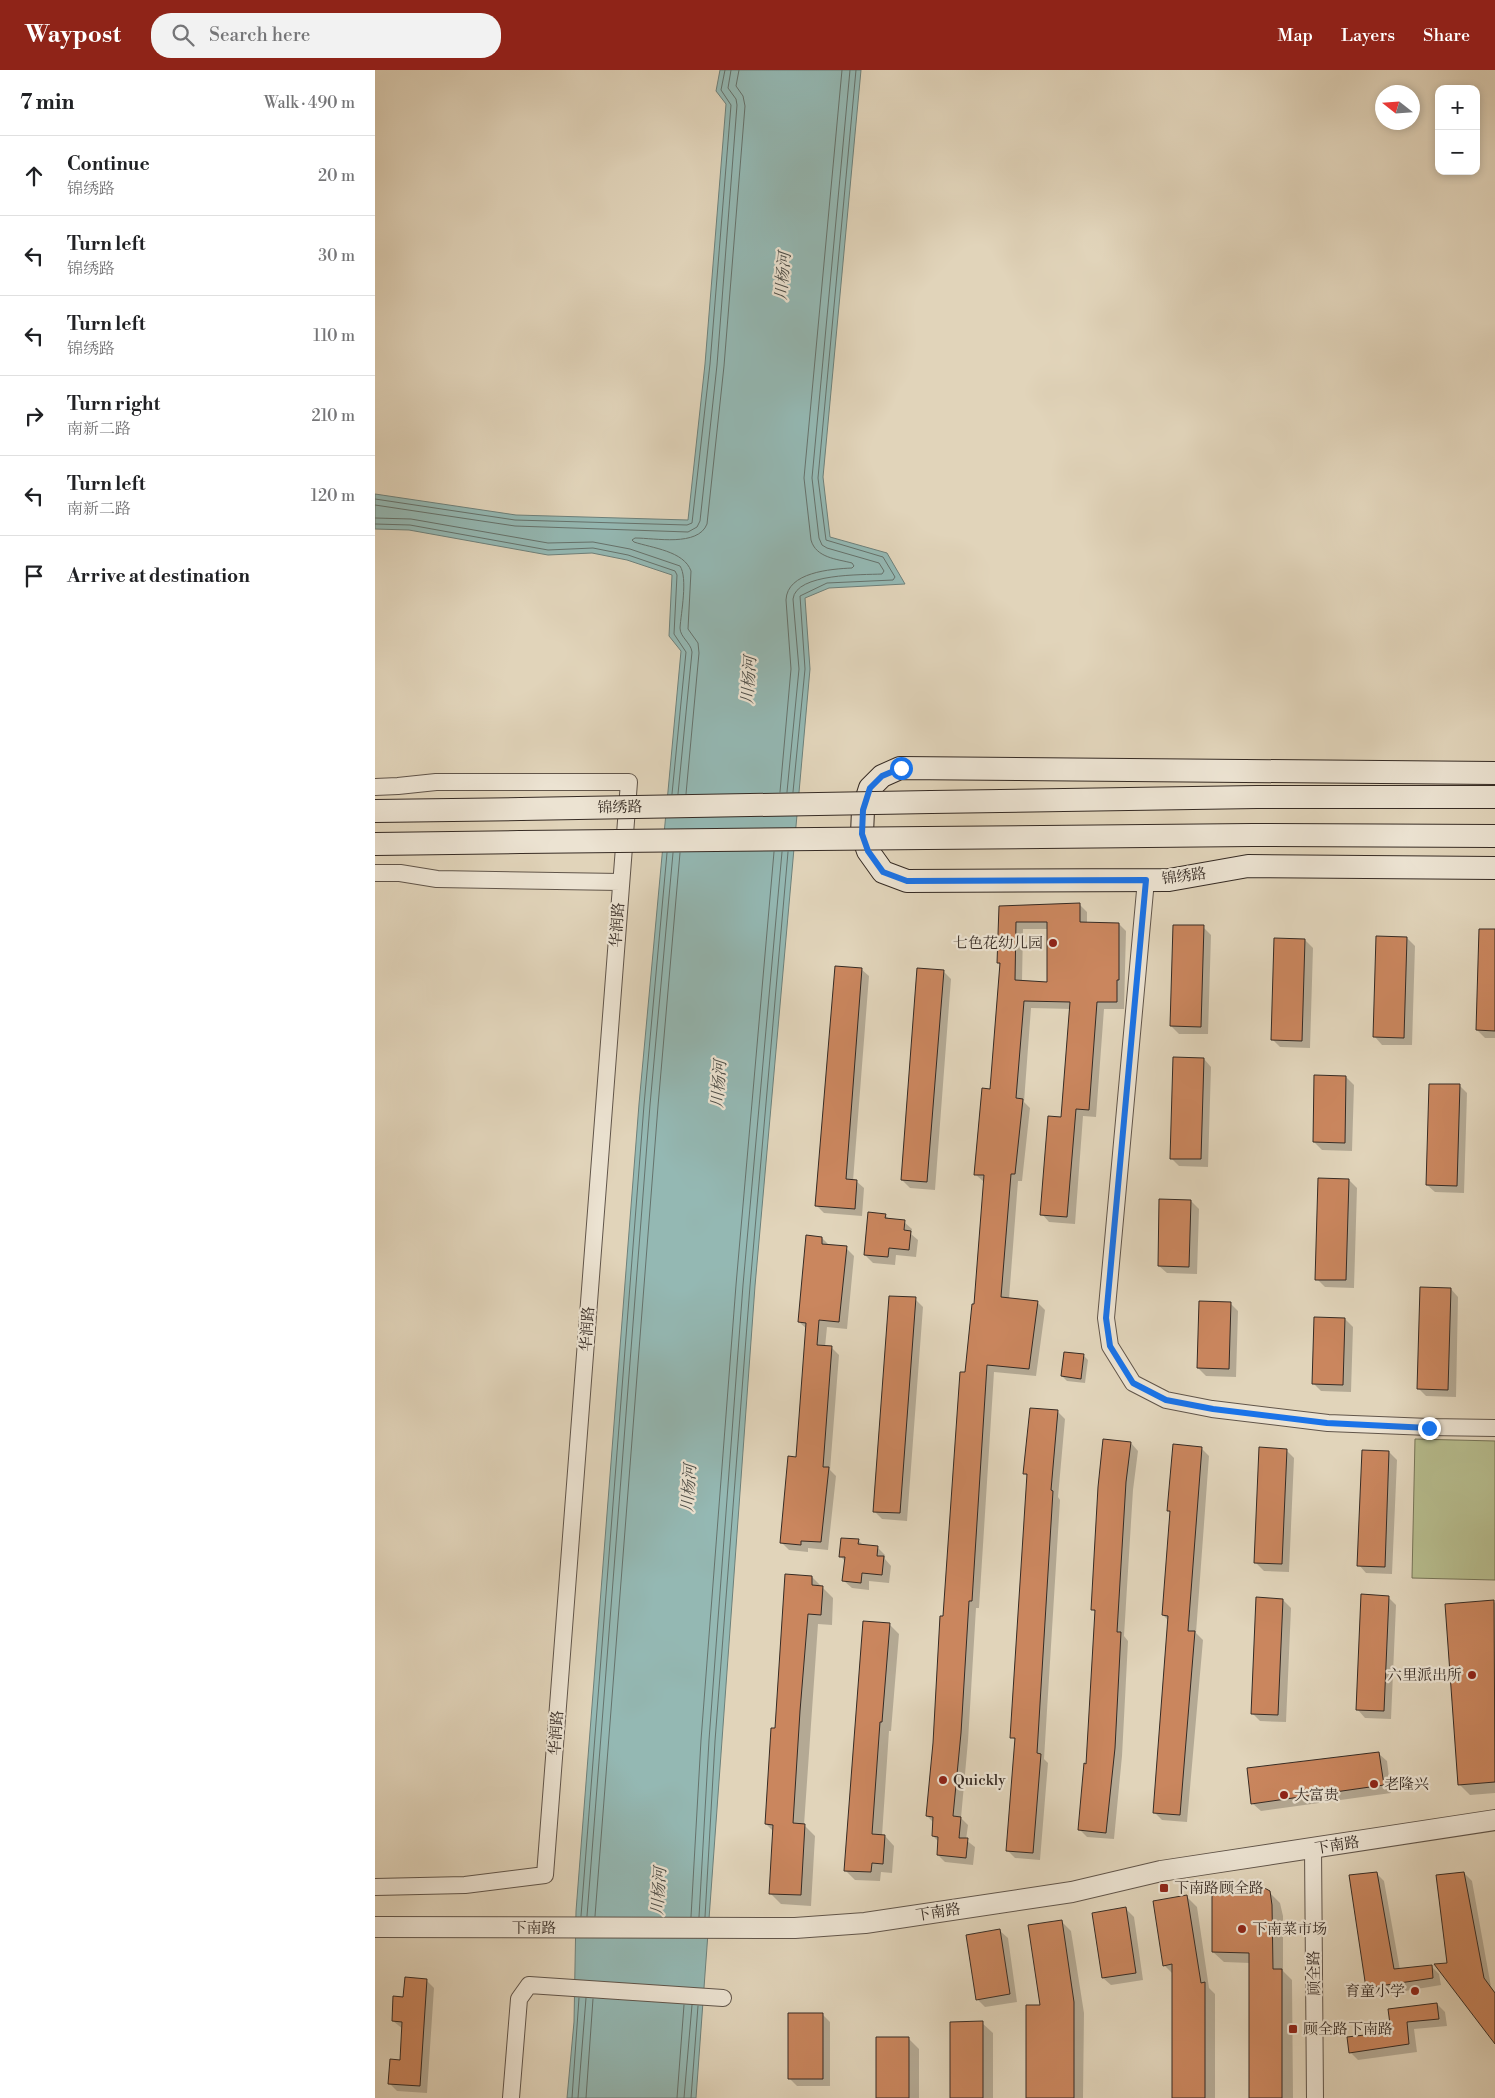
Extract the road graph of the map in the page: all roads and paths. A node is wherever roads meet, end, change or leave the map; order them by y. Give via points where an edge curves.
1 (1495, 773) edge
2 (375, 786) edge
3 (1495, 797) edge
4 (375, 811) edge
5 (1495, 836) edge
6 (375, 844) edge
7 (1495, 868) edge
8 (375, 873) edge
9 (1146, 880) junction
10 (620, 882) junction
11 (1495, 1428) edge
12 (1495, 1820) edge
13 (1313, 1848) junction
14 (375, 1887) edge
15 (375, 1927) edge
16 (723, 1998) dead end
17 (511, 2098) edge
18 (1315, 2098) edge

1 - 9 main road, 锦绣路 via 901,768 882,776 870,788 863,810 862,834 868,851 883,872 907,881
2 - 10 street, 华润路 via 436,782 629,782
3 - 4 main road, 锦绣路, bridge via 1267,797
5 - 6 main road, bridge via 1242,835
7 - 9 main road, 锦绣路 via 1248,866 1169,880
8 - 10 street via 437,879
9 - 11 street via 1106,1318 1110,1346 1133,1383 1166,1400 1213,1409 1327,1423
10 - 14 street, 华润路 via 545,1875 465,1885
12 - 13 street, 下南路
13 - 15 street, 下南路 via 1161,1871 1072,1892 865,1923 795,1928
13 - 18 street, 顾全路
16 - 17 street via 529,1985 519,1999

